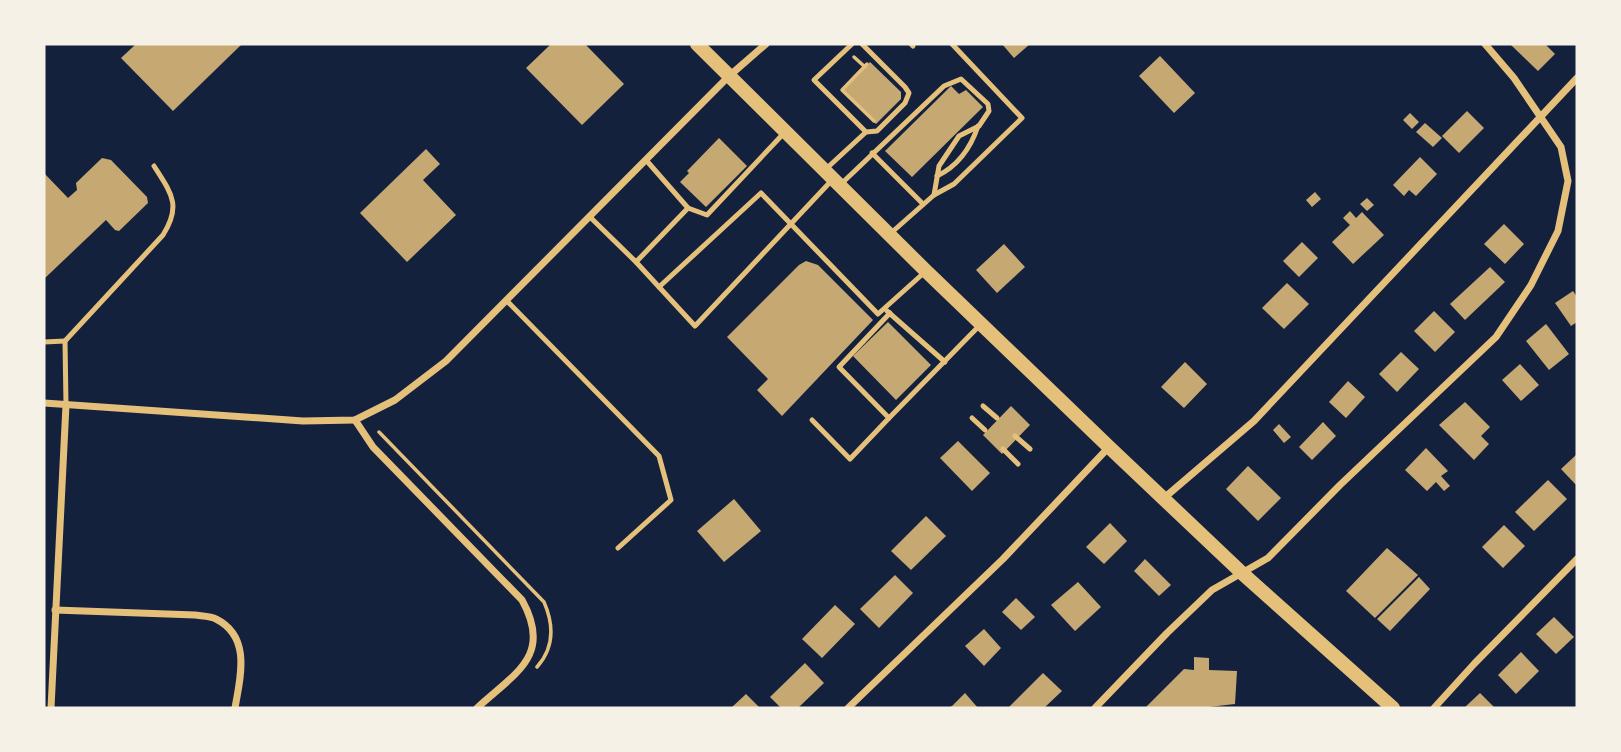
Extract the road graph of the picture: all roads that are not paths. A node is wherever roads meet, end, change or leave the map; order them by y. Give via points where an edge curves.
1 (697, 44) edge
2 (766, 44) edge
3 (852, 44) edge
4 (862, 44) edge
5 (952, 44) edge
6 (1485, 44) edge
7 (728, 77) junction
8 (1577, 78) edge
9 (1543, 117) junction
10 (979, 126) junction
11 (785, 132) junction
12 (866, 132) junction
13 (872, 153) junction
14 (646, 160) junction
15 (154, 166) dead end
16 (937, 176) junction
17 (832, 178) junction
18 (934, 195) junction
19 (923, 204) junction
20 (688, 208) junction
21 (590, 217) junction
22 (791, 224) junction
23 (890, 234) junction
24 (635, 262) junction
25 (926, 271) junction
26 (659, 287) junction
27 (507, 300) junction
28 (887, 311) junction
29 (981, 324) junction
30 (65, 341) junction
31 (44, 342) edge
32 (945, 362) junction
33 (44, 403) edge
34 (66, 405) junction
35 (983, 406) dead end
36 (889, 418) junction
37 (972, 418) dead end
38 (997, 418) dead end
39 (355, 420) junction
40 (812, 420) dead end
41 (985, 430) dead end
42 (1015, 436) dead end
43 (1110, 447) junction
44 (1003, 449) dead end
45 (1030, 449) dead end
46 (1018, 464) dead end
47 (1163, 498) junction
48 (618, 548) dead end
49 (1577, 559) edge
50 (1243, 574) junction
51 (55, 610) junction
52 (51, 708) edge
53 (235, 708) edge
54 (477, 708) edge
55 (848, 708) edge
56 (1095, 708) edge
57 (1393, 708) edge
58 (1434, 708) edge

1 - 7 main road
2 - 7 street
3 - 12 lane via 814,80
4 - 12 lane via 909,93 877,131
5 - 18 lane via 1022,118 954,184
6 - 9 street
7 - 11 main road
7 - 14 street
8 - 9 street
9 - 47 street via 1254,421
9 - 50 street via 1561,148 1567,181 1558,231 1531,285 1496,337 1268,558
10 - 13 lane via 989,111 988,104 961,79 944,86
10 - 16 lane via 966,152
10 - 16 lane via 959,136
11 - 17 main road
11 - 20 lane via 707,215
12 - 17 lane
13 - 17 lane
13 - 19 lane
14 - 20 lane
14 - 21 street
15 - 30 lane via 172,193 170,225
16 - 18 lane
17 - 22 lane
17 - 23 main road
18 - 19 lane
19 - 23 lane
20 - 24 lane
21 - 24 lane
21 - 27 street
22 - 26 lane via 761,193
22 - 26 lane via 695,326
22 - 28 lane via 878,314
23 - 25 main road
24 - 26 lane
25 - 28 lane
25 - 29 main road
27 - 39 street via 446,361 395,400
27 - 48 lane via 659,456 671,500
28 - 32 lane
28 - 36 lane via 839,366
29 - 32 lane
29 - 43 main road
30 - 31 lane
30 - 34 lane
32 - 36 lane
33 - 34 street
34 - 39 street via 303,421
34 - 51 street
35 - 38 lane
36 - 40 lane via 850,459
37 - 41 lane
39 - 54 street via 373,447 522,600 531,617 533,648 525,664
42 - 45 lane
43 - 47 main road
43 - 55 street via 1003,559
44 - 46 lane
47 - 50 main road
49 - 58 street
50 - 56 street via 1212,590
50 - 57 main road
51 - 52 street
51 - 53 street via 216,619 240,648 243,665

